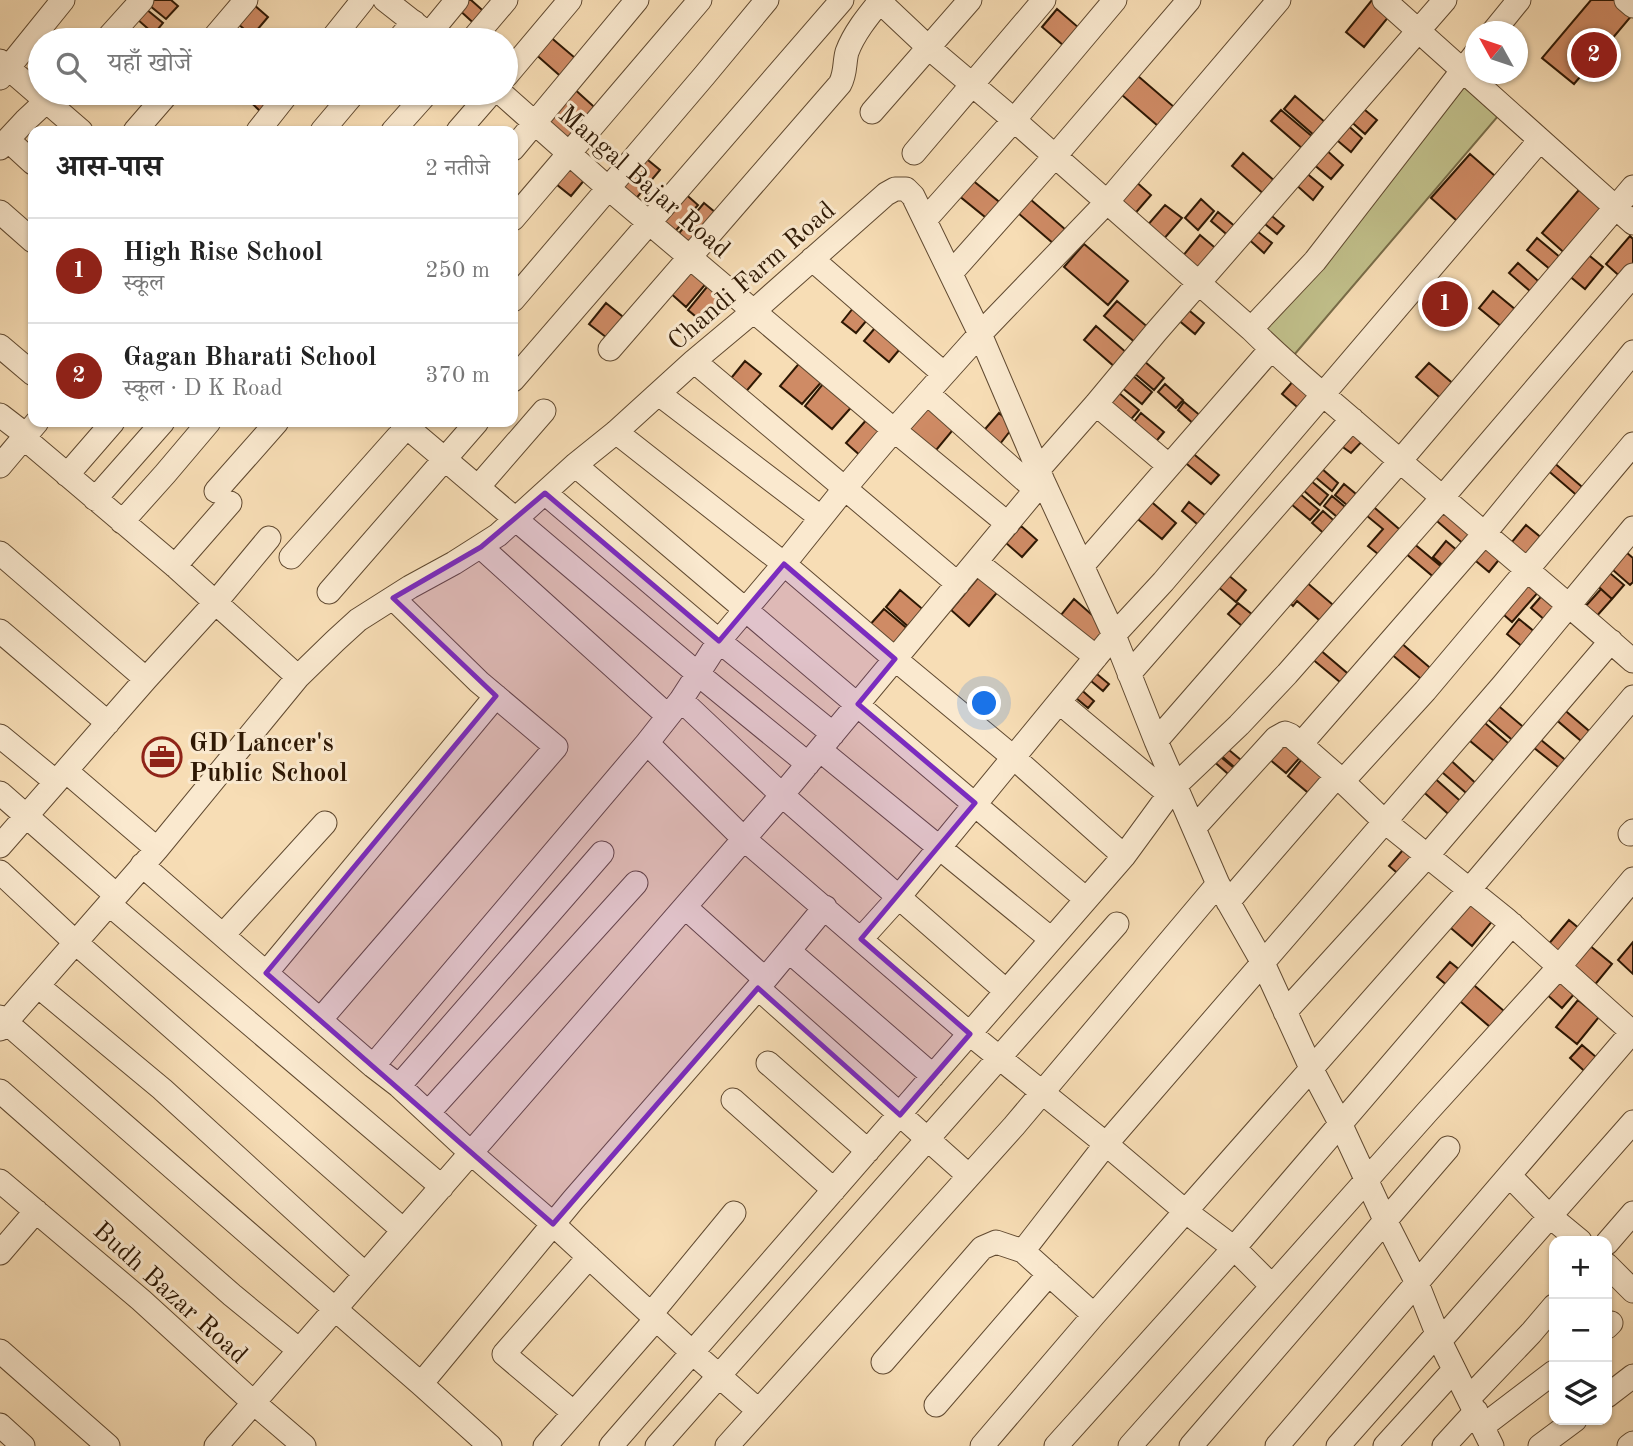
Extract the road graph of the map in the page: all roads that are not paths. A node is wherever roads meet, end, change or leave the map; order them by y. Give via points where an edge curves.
1 (63, 0) edge
2 (142, 0) edge
3 (246, 0) edge
4 (363, 0) edge
5 (385, 0) edge
6 (457, 0) edge
7 (506, 0) edge
8 (570, 0) edge
9 (637, 0) edge
10 (700, 0) edge
11 (766, 0) edge
12 (842, 0) edge
13 (970, 0) edge
14 (1044, 0) edge
15 (1115, 0) edge
16 (1189, 0) edge
17 (1279, 0) edge
18 (1384, 0) edge
19 (1445, 0) edge
20 (1519, 0) edge
21 (1626, 0) edge
22 (879, 1) edge
23 (1633, 6) edge
24 (1502, 21) edge
25 (39, 28) edge
26 (117, 28) edge
27 (222, 28) edge
28 (341, 28) edge
29 (421, 28) edge
30 (430, 28) edge
31 (482, 28) edge
32 (1419, 31) junction
33 (28, 40) edge
34 (929, 48) junction
35 (1465, 59) edge
36 (518, 62) edge
37 (1465, 66) edge
38 (3, 69) edge
39 (28, 84) edge
40 (1490, 84) edge
41 (973, 85) junction
42 (43, 105) edge
43 (58, 105) edge
44 (158, 105) edge
45 (278, 105) edge
46 (344, 105) edge
47 (416, 105) edge
48 (481, 105) edge
49 (515, 105) edge
50 (872, 112) dead end
51 (1014, 120) junction
52 (535, 123) junction
53 (77, 126) edge
54 (139, 126) edge
55 (261, 126) edge
56 (326, 126) edge
57 (397, 126) edge
58 (462, 126) edge
59 (1541, 140) junction
60 (518, 143) edge
61 (4, 144) edge
62 (914, 153) dead end
63 (568, 154) junction
64 (1055, 156) junction
65 (28, 160) edge
66 (1633, 187) edge
67 (608, 188) junction
68 (1107, 202) junction
69 (1615, 207) junction
70 (0, 212) edge
71 (518, 213) edge
72 (925, 220) junction
73 (650, 222) junction
74 (1633, 223) edge
75 (28, 237) edge
76 (689, 257) junction
77 (813, 259) junction
78 (951, 273) junction
79 (1633, 275) edge
80 (1198, 283) junction
81 (518, 294) edge
82 (755, 310) junction
83 (1251, 329) junction
84 (980, 334) junction
85 (0, 346) edge
86 (610, 349) dead end
87 (1271, 349) junction
88 (1633, 352) edge
89 (694, 361) junction
90 (28, 370) edge
91 (518, 374) edge
92 (944, 374) junction
93 (927, 393) junction
94 (659, 394) junction
95 (1324, 395) junction
96 (1096, 404) junction
97 (544, 411) dead end
98 (0, 415) edge
99 (1352, 419) junction
100 (109, 427) edge
101 (159, 427) edge
102 (205, 427) edge
103 (273, 427) edge
104 (403, 427) edge
105 (410, 427) edge
106 (473, 427) edge
107 (894, 430) junction
108 (29, 431) edge
109 (616, 432) junction
110 (1633, 444) edge
111 (445, 458) junction
112 (1400, 461) junction
113 (575, 465) junction
114 (1168, 465) junction
115 (0, 466) edge
116 (67, 475) junction
117 (1039, 480) junction
118 (478, 487) junction
119 (845, 488) junction
120 (545, 493) junction
121 (1442, 498) junction
122 (95, 499) junction
123 (820, 517) junction
124 (516, 520) junction
125 (122, 522) junction
126 (1008, 524) junction
127 (1633, 528) edge
128 (1484, 534) junction
129 (270, 538) dead end
130 (481, 547) junction
131 (0, 553) edge
132 (290, 558) dead end
133 (976, 562) junction
134 (784, 564) junction
135 (1083, 565) junction
136 (175, 566) junction
137 (1528, 569) junction
138 (958, 584) junction
139 (329, 592) dead end
140 (393, 598) junction
141 (215, 603) junction
142 (1569, 605) junction
143 (746, 609) junction
144 (0, 631) edge
145 (1114, 635) junction
146 (719, 641) junction
147 (1611, 641) junction
148 (1096, 657) junction
149 (895, 659) junction
150 (1633, 661) edge
151 (698, 674) junction
152 (1129, 674) junction
153 (298, 677) junction
154 (146, 679) junction
155 (496, 696) junction
156 (1633, 697) edge
157 (1059, 702) junction
158 (858, 704) junction
159 (674, 708) junction
160 (108, 723) junction
161 (0, 736) edge
162 (1156, 741) junction
163 (647, 743) junction
164 (1301, 744) junction
165 (820, 749) junction
166 (1013, 757) junction
167 (61, 776) junction
168 (1339, 779) junction
169 (1173, 790) junction
170 (0, 793) edge
171 (782, 795) junction
172 (975, 803) junction
173 (27, 815) junction
174 (1384, 821) junction
175 (325, 822) dead end
176 (1194, 828) junction
177 (744, 839) junction
178 (0, 846) edge
179 (939, 847) junction
180 (602, 853) dead end
181 (1124, 856) junction
182 (1427, 856) junction
183 (150, 857) junction
184 (0, 872) edge
185 (1633, 878) edge
186 (636, 883) dead end
187 (1469, 890) junction
188 (1223, 893) junction
189 (898, 898) junction
190 (1087, 899) junction
191 (112, 900) junction
192 (685, 907) junction
193 (825, 907) junction
194 (1117, 924) dead end
195 (1512, 924) junction
196 (223, 935) junction
197 (861, 939) junction
198 (1051, 939) junction
199 (75, 942) junction
200 (789, 951) junction
201 (1263, 963) junction
202 (1559, 967) junction
203 (266, 973) junction
204 (761, 984) junction
205 (38, 986) junction
206 (1006, 991) junction
207 (1285, 1012) junction
208 (320, 1020) junction
209 (2, 1023) edge
210 (1630, 1025) edge
211 (970, 1034) junction
212 (999, 1056) junction
213 (768, 1063) dead end
214 (373, 1066) junction
215 (1311, 1068) junction
216 (933, 1076) junction
217 (399, 1086) junction
218 (0, 1091) edge
219 (1042, 1092) junction
220 (733, 1100) dead end
221 (428, 1113) junction
222 (900, 1115) junction
223 (1633, 1122) edge
224 (1340, 1123) junction
225 (927, 1139) junction
226 (1106, 1144) junction
227 (1448, 1148) dead end
228 (868, 1151) junction
229 (471, 1153) junction
230 (1510, 1175) junction
231 (969, 1176) junction
232 (1367, 1180) junction
233 (0, 1181) edge
234 (442, 1188) junction
235 (834, 1190) junction
236 (36, 1211) junction
237 (1185, 1211) junction
238 (734, 1213) dead end
239 (1633, 1213) edge
240 (1550, 1216) junction
241 (1385, 1220) junction
242 (553, 1224) junction
243 (403, 1230) junction
244 (1574, 1236) edge
245 (1612, 1237) edge
246 (1234, 1248) junction
247 (1023, 1251) junction
248 (0, 1253) edge
249 (589, 1257) junction
250 (1612, 1270) edge
251 (365, 1274) junction
252 (1049, 1274) junction
253 (1417, 1283) junction
254 (1272, 1286) junction
255 (1633, 1290) edge
256 (334, 1309) junction
257 (1549, 1312) edge
258 (1094, 1315) junction
259 (653, 1317) junction
260 (1439, 1337) junction
261 (299, 1350) junction
262 (0, 1351) edge
263 (693, 1353) junction
264 (883, 1362) dead end
265 (1454, 1370) junction
266 (719, 1375) junction
267 (1549, 1375) edge
268 (1633, 1376) edge
269 (421, 1384) junction
270 (1612, 1392) edge
271 (254, 1403) junction
272 (936, 1405) dead end
273 (758, 1410) junction
274 (574, 1413) junction
275 (1480, 1420) edge
276 (0, 1424) edge
277 (1568, 1425) edge
278 (1062, 1444) edge
279 (23, 1446) edge
280 (108, 1446) edge
281 (216, 1446) edge
282 (304, 1446) edge
283 (490, 1446) edge
284 (545, 1446) edge
285 (611, 1446) edge
286 (657, 1446) edge
287 (727, 1446) edge
288 (982, 1446) edge
289 (1130, 1446) edge
290 (1191, 1446) edge
291 (1277, 1446) edge
292 (1338, 1446) edge
293 (1385, 1446) edge
294 (1444, 1446) edge
295 (1540, 1446) edge

1 - 25 street
2 - 26 street
3 - 27 street
4 - 28 street
5 - 29 street
6 - 30 street
7 - 31 street
8 - 36 street
9 - 52 street
10 - 63 street
11 - 67 street
12 - 73 street
13 - 34 street
14 - 41 street
15 - 51 street
16 - 64 street
17 - 68 street
18 - 32 street
19 - 32 street
20 - 24 street
21 - 23 street
22 - 34 street
22 - 76 street via 850,45 840,84
32 - 35 street
32 - 80 street
33 - 38 street
34 - 41 street
34 - 50 street
37 - 83 street via 1315,261
38 - 39 street
40 - 59 street
41 - 51 street
41 - 62 street
42 - 61 street
43 - 53 street
44 - 54 street
45 - 55 street
46 - 56 street
47 - 57 street
48 - 58 street
49 - 52 street, Mangal Bajar Road
51 - 64 street
51 - 72 street
52 - 60 street
52 - 63 street, Mangal Bajar Road
59 - 69 street
59 - 95 street
61 - 65 street
63 - 67 street, Mangal Bajar Road
63 - 71 street
64 - 68 street
64 - 78 street
66 - 69 street
67 - 73 street, Mangal Bajar Road
67 - 81 street
68 - 80 street
68 - 84 street
69 - 74 street
69 - 112 street
70 - 75 street
72 - 77 street, Chandi Farm Road via 913,196 905,189 895,189
72 - 78 street, Chandi Farm Road
73 - 76 street, Mangal Bajar Road
73 - 91 street
76 - 82 street, Mangal Bajar Road
76 - 86 street
77 - 82 street, Chandi Farm Road
77 - 92 street
78 - 84 street, Chandi Farm Road
79 - 121 street
80 - 83 street
80 - 96 street
82 - 89 street, Chandi Farm Road
82 - 107 street, Mangal Bajar Road
83 - 87 street
84 - 92 street
84 - 117 street, Chandi Farm Road
85 - 90 street
87 - 95 street
87 - 114 street
88 - 128 street
89 - 94 street, Chandi Farm Road
89 - 119 street
92 - 93 street
93 - 107 street
93 - 117 street
94 - 109 street, Chandi Farm Road
94 - 123 street
95 - 99 street
95 - 145 street
96 - 114 street
96 - 117 street
97 - 118 street
98 - 108 street
99 - 112 street
99 - 152 street
100 - 116 street
101 - 122 street
102 - 125 street
103 - 136 street
104 - 132 street
105 - 111 street
106 - 111 street
107 - 119 street
107 - 126 street, Mangal Bajar Road
108 - 115 street
108 - 116 street
109 - 113 street, Chandi Farm Road
109 - 134 street
110 - 137 street
111 - 118 street
111 - 139 street
112 - 121 street
112 - 162 street
113 - 120 street, Chandi Farm Road
113 - 143 street
114 - 135 street
116 - 122 street
117 - 126 street
117 - 135 street, Chandi Farm Road
118 - 124 street
119 - 123 street
119 - 138 street
120 - 124 street, Chandi Farm Road
120 - 146 street
121 - 128 street
121 - 169 street via 1287,674
122 - 125 street
123 - 134 street
124 - 130 street, Chandi Farm Road
124 - 151 street
125 - 136 street
126 - 133 street
127 - 142 street
128 - 137 street
128 - 164 street
129 - 141 street
130 - 140 street, Chandi Farm Road
130 - 159 street
131 - 154 street
133 - 138 street
133 - 148 street
134 - 143 street
134 - 149 street
135 - 145 street, Chandi Farm Road
136 - 141 street
137 - 142 street
137 - 168 street via 1425,691
138 - 149 street
140 - 153 street, Chandi Farm Road via 358,620
140 - 155 street
141 - 153 street
141 - 154 street
142 - 147 street
142 - 174 street
143 - 146 street
143 - 158 street
144 - 160 street
145 - 148 street
145 - 152 street, Chandi Farm Road
146 - 151 street
146 - 165 street
147 - 150 street
147 - 182 street
148 - 157 street
149 - 158 street
149 - 166 street
151 - 159 street
151 - 165 street
152 - 162 street, Chandi Farm Road
153 - 183 street, Chandi Farm Road
154 - 160 street
155 - 203 street
155 - 208 street via 556,747
156 - 187 street
157 - 166 street
157 - 169 street
158 - 165 street
158 - 172 street
159 - 163 street
159 - 171 street
160 - 167 street
161 - 167 street
162 - 169 street, Chandi Farm Road
163 - 177 street
163 - 214 street
164 - 168 street
164 - 176 street via 1285,733 1276,738
165 - 171 street
165 - 179 street
166 - 172 street
166 - 181 street
167 - 173 street
167 - 183 street
168 - 174 street
168 - 188 street
169 - 176 street, Chandi Farm Road
169 - 181 street
170 - 173 street
171 - 177 street
171 - 189 street
172 - 179 street
172 - 190 street
173 - 178 street
173 - 191 street
174 - 182 street
174 - 201 street
175 - 196 street
176 - 188 street, Chandi Farm Road
177 - 192 street
177 - 193 street
179 - 189 street
179 - 198 street
180 - 217 street
181 - 190 street
182 - 187 street
182 - 207 street
183 - 191 street, Chandi Farm Road
183 - 196 street
184 - 199 street
185 - 202 street
186 - 221 street
187 - 195 street
187 - 215 street
188 - 201 street, Chandi Farm Road
188 - 219 street
189 - 197 street
189 - 206 street
190 - 198 street
191 - 199 street, Chandi Farm Road
191 - 234 street
192 - 204 street
192 - 229 street
193 - 197 street
193 - 200 street
194 - 212 street
195 - 202 street
195 - 224 street
196 - 203 street
197 - 211 street
198 - 206 street
199 - 205 street, Chandi Farm Road
199 - 243 street
200 - 204 street
200 - 216 street
201 - 207 street, Chandi Farm Road
201 - 226 street
202 - 210 street
202 - 232 street
203 - 208 street
204 - 222 street
204 - 242 street
205 - 209 street, Chandi Farm Road
205 - 251 street via 162,1089
206 - 211 street
207 - 215 street, Chandi Farm Road
208 - 214 street
209 - 256 street
210 - 230 street
211 - 212 street
211 - 216 street
212 - 219 street
212 - 225 street
213 - 228 street
214 - 217 street
215 - 224 street, Chandi Farm Road
215 - 237 street
216 - 222 street
217 - 221 street
218 - 261 street
219 - 226 street
219 - 231 street
220 - 235 street
221 - 229 street
222 - 225 street
222 - 228 street
223 - 240 street
224 - 232 street, Chandi Farm Road
224 - 246 street
225 - 231 street
225 - 266 street
226 - 237 street
226 - 247 street
227 - 241 street
228 - 235 street
229 - 234 street
229 - 242 street
230 - 240 street
230 - 253 street
231 - 273 street
232 - 241 street, Chandi Farm Road
232 - 254 street
233 - 236 street, Budh Bazar Road
234 - 243 street
235 - 263 street
236 - 248 street
236 - 271 street, Budh Bazar Road
237 - 246 street
237 - 258 street
238 - 259 street
239 - 245 street
240 - 244 street
240 - 260 street
241 - 253 street, Chandi Farm Road
241 - 290 street
242 - 249 street
242 - 269 street
243 - 251 street
246 - 254 street
246 - 278 street
247 - 252 street
247 - 264 street via 996,1242 982,1248
249 - 259 street
249 - 274 street via 504,1354
250 - 255 street
251 - 256 street
252 - 258 street
252 - 272 street
253 - 260 street, Chandi Farm Road
253 - 291 street
254 - 289 street
256 - 261 street
256 - 269 street
257 - 275 street via 1531,1333
258 - 288 street
259 - 263 street
259 - 274 street
260 - 265 street, Chandi Farm Road
260 - 292 street
261 - 271 street
262 - 280 street
263 - 266 street
263 - 285 street
265 - 275 street, Chandi Farm Road
265 - 293 street
266 - 273 street
266 - 286 street
267 - 275 street
268 - 270 street
269 - 283 street
271 - 281 street
271 - 282 street, Budh Bazar Road
273 - 287 street
274 - 284 street
275 - 294 street
276 - 279 street
277 - 295 street

